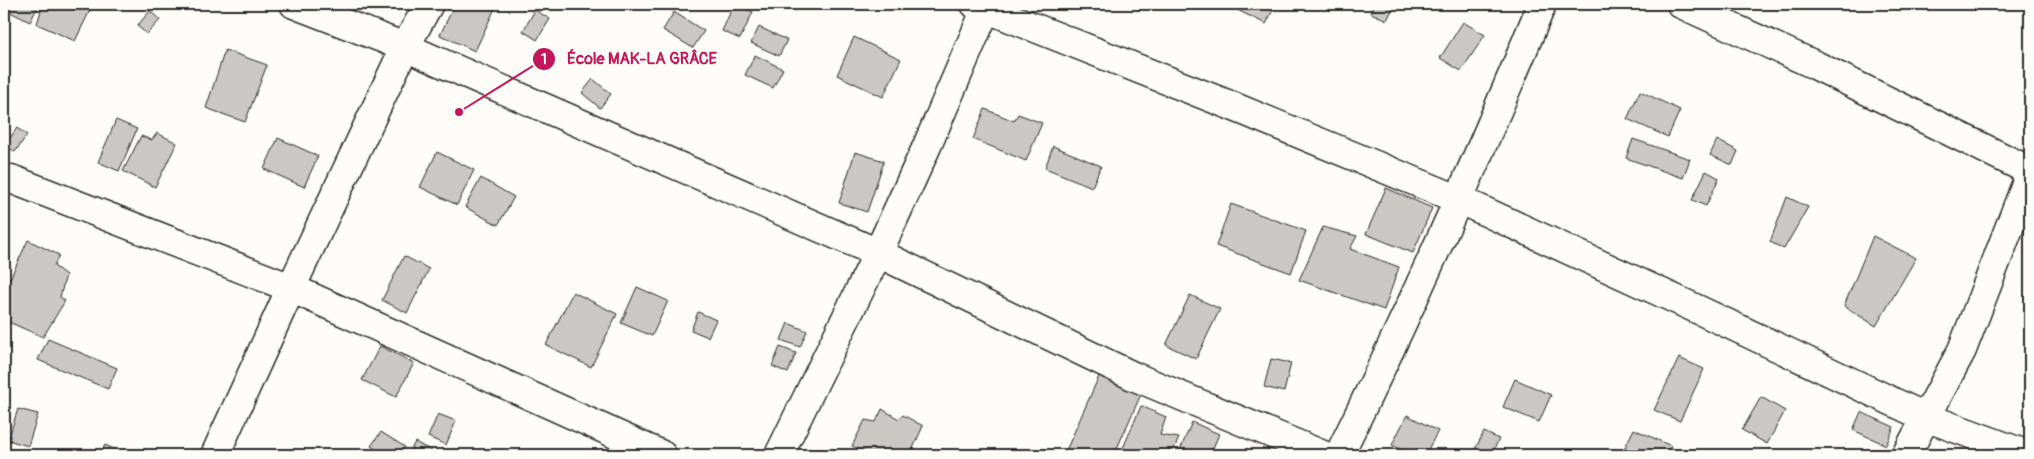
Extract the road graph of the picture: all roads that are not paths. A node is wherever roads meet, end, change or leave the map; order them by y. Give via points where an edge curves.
1 (294, 4) edge
2 (429, 4) edge
3 (1542, 4) edge
4 (1681, 4) edge
5 (983, 5) edge
6 (405, 47) junction
7 (2030, 172) edge
8 (11, 179) dead end
9 (1460, 200) junction
10 (878, 253) junction
11 (291, 288) junction
12 (1925, 417) junction
13 (215, 455) edge
14 (662, 455) edge
15 (779, 455) edge
16 (1323, 455) edge
17 (1339, 455) edge
18 (1906, 455) edge
19 (2028, 455) edge

1 - 6 street
2 - 6 street
3 - 9 street
4 - 7 street via 1815,65
5 - 9 street
5 - 10 street via 927,146
6 - 10 street
6 - 11 street
7 - 12 street via 1962,350
8 - 11 street
9 - 12 street
9 - 17 street via 1394,345
10 - 15 street
10 - 16 street via 1132,376
11 - 13 street
11 - 14 street
12 - 18 street
12 - 19 street

